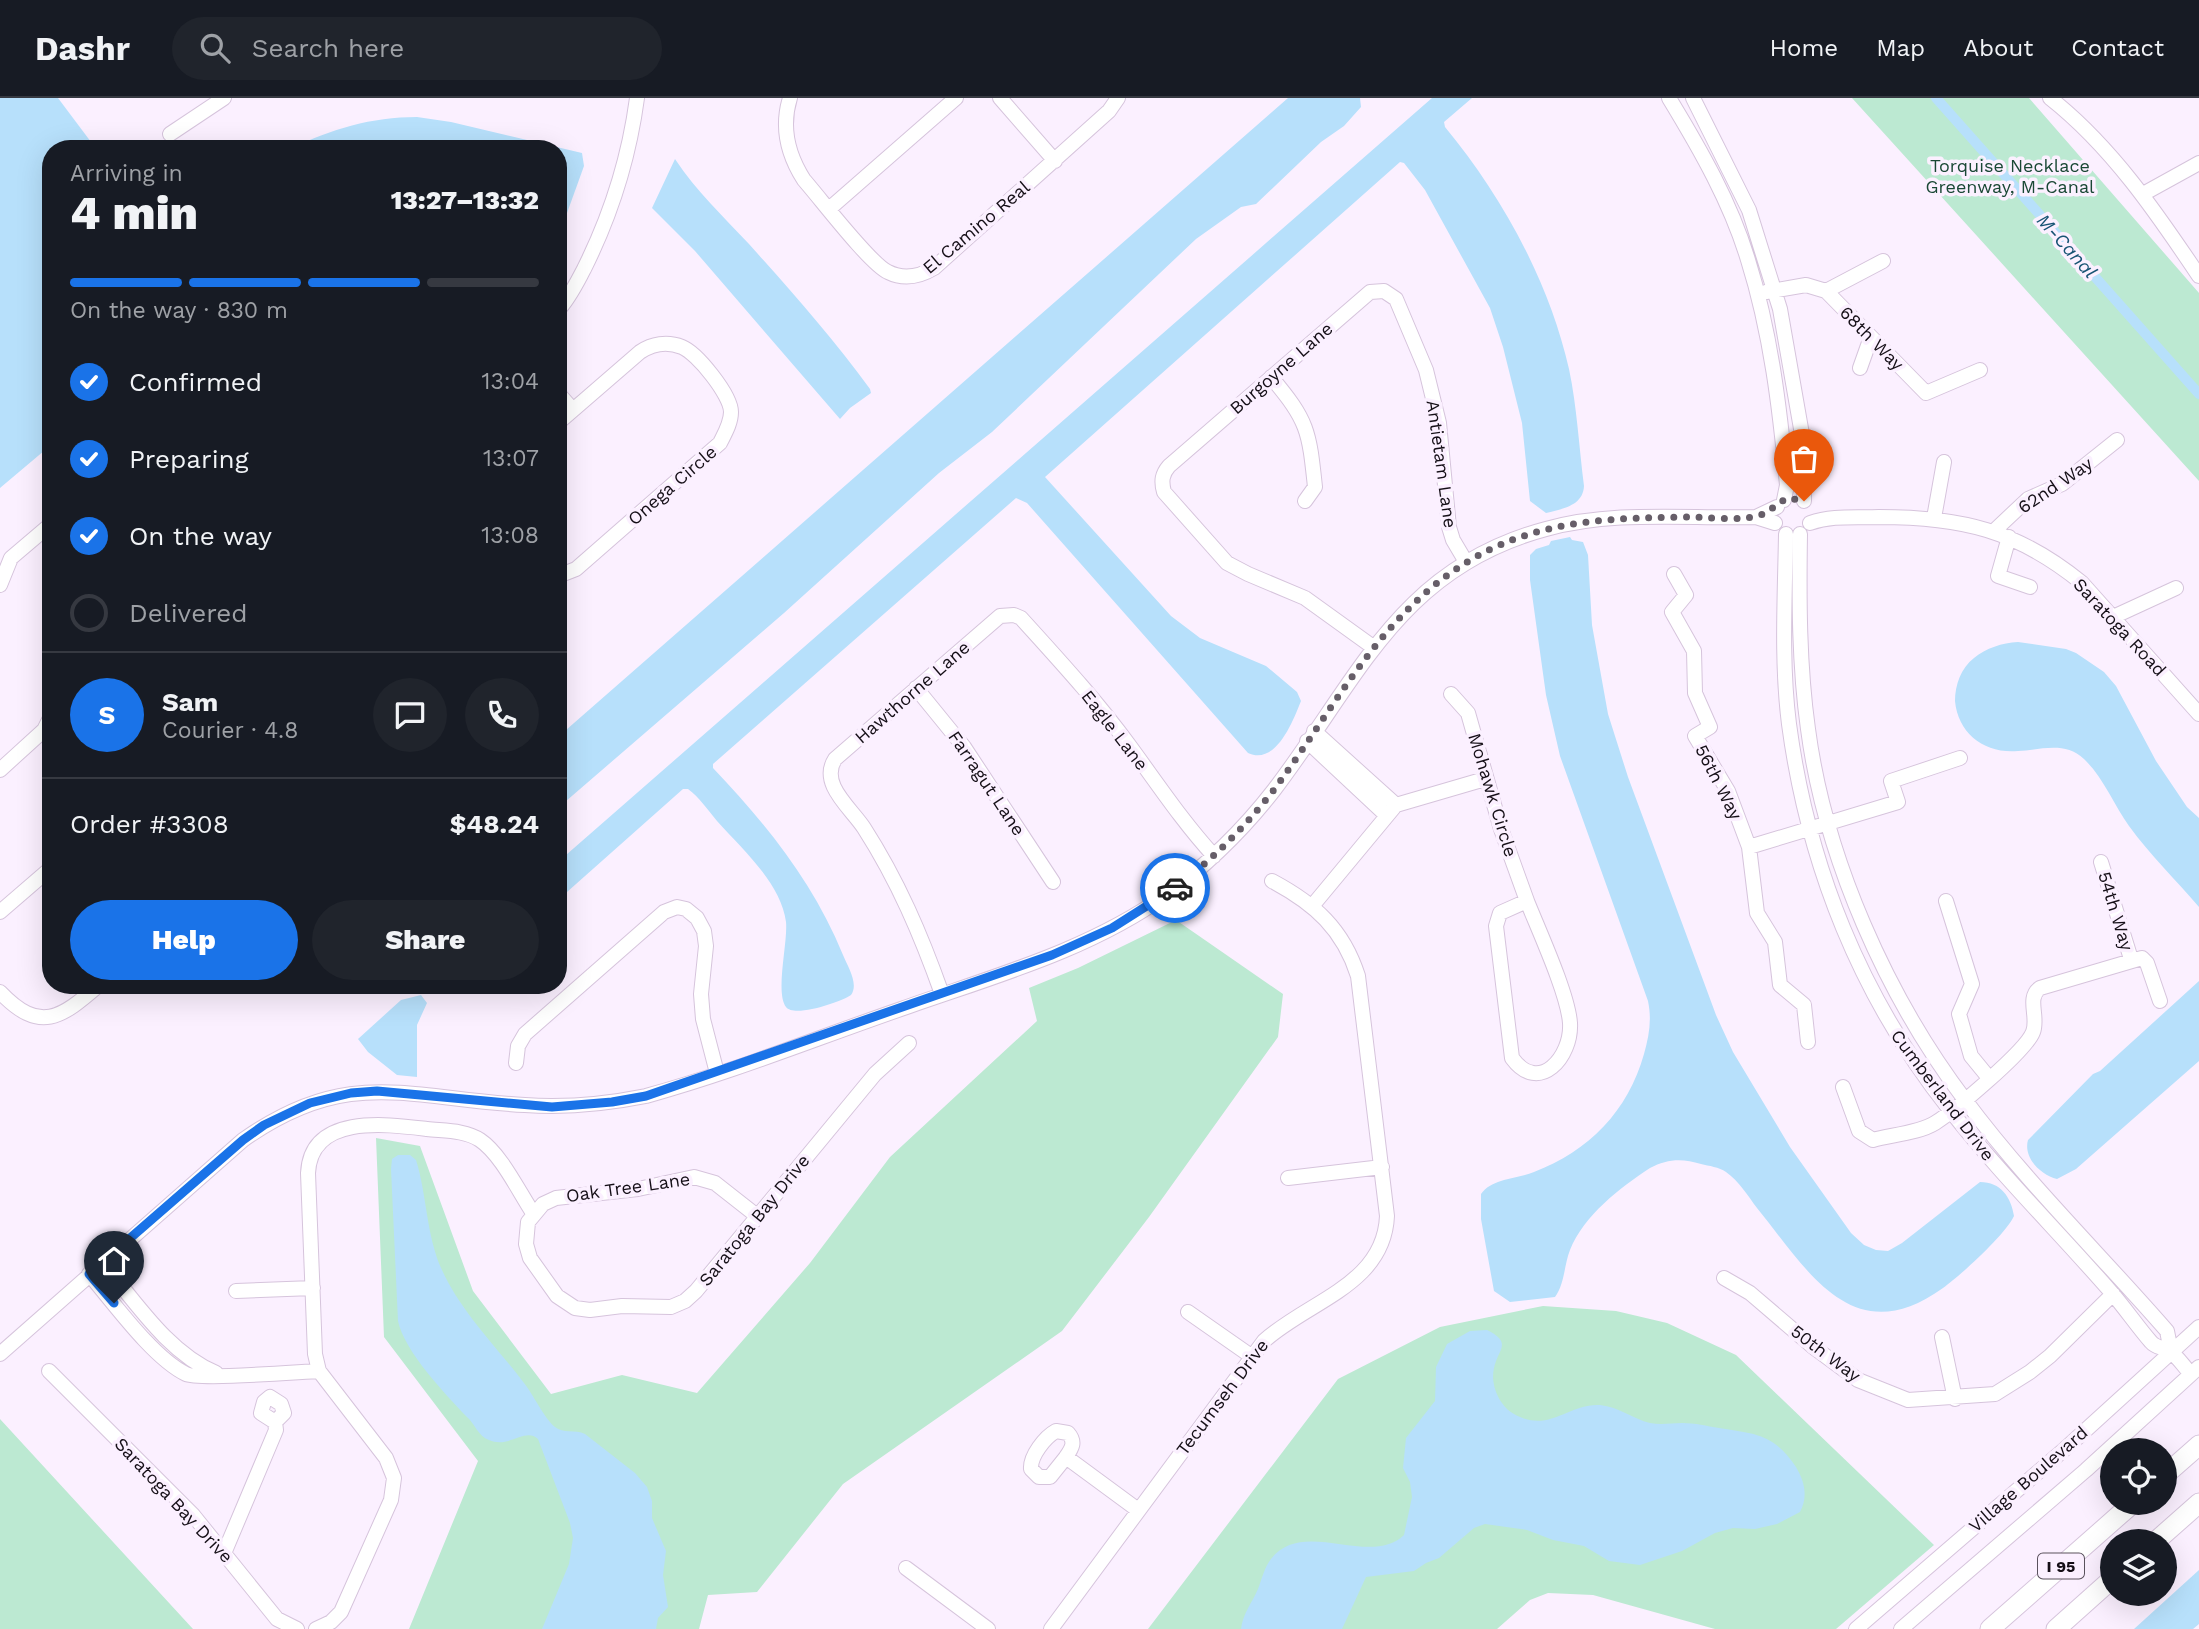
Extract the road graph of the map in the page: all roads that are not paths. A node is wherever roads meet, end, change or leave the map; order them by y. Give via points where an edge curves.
1 (224, 98) edge
2 (637, 98) edge
3 (790, 98) edge
4 (956, 98) edge
5 (1000, 98) edge
6 (1118, 98) edge
7 (1669, 98) edge
8 (1693, 98) edge
9 (2050, 98) edge
10 (170, 134) dead end
11 (1055, 161) junction
12 (2199, 163) edge
13 (2143, 194) junction
14 (829, 209) junction
15 (1883, 261) dead end
16 (2199, 276) edge
17 (1774, 290) junction
18 (1384, 291) joint
19 (1826, 291) junction
20 (1758, 293) junction
21 (567, 296) edge
22 (1871, 337) junction
23 (1860, 368) dead end
24 (1980, 370) dead end
25 (1271, 377) junction
26 (567, 414) edge
27 (2117, 440) dead end
28 (1944, 463) dead end
29 (1305, 501) dead end
30 (1780, 504) junction
31 (1807, 504) junction
32 (1756, 517) junction
33 (1828, 517) junction
34 (1934, 519) junction
35 (1775, 523) junction
36 (1799, 530) junction
37 (1994, 531) junction
38 (42, 532) edge
39 (2009, 537) junction
40 (1466, 562) junction
41 (567, 572) edge
42 (1674, 574) dead end
43 (0, 585) edge
44 (2030, 587) dead end
45 (2176, 588) dead end
46 (1007, 614) joint
47 (2113, 617) junction
48 (1373, 647) junction
49 (916, 688) junction
50 (1451, 694) dead end
51 (2199, 714) edge
52 (42, 732) edge
53 (1310, 736) junction
54 (1960, 758) dead end
55 (0, 770) edge
56 (1485, 779) junction
57 (1391, 810) junction
58 (1826, 823) junction
59 (1811, 828) junction
60 (1749, 846) junction
61 (1214, 856) junction
62 (2101, 862) dead end
63 (42, 877) edge
64 (1272, 881) dead end
65 (1053, 882) dead end
66 (1527, 901) junction
67 (1946, 901) dead end
68 (1312, 905) junction
69 (0, 912) edge
70 (2132, 959) junction
71 (0, 992) edge
72 (88, 994) edge
73 (942, 995) junction
74 (2160, 1001) dead end
75 (1808, 1042) dead end
76 (909, 1044) dead end
77 (516, 1063) dead end
78 (718, 1073) junction
79 (1989, 1078) junction
80 (1843, 1087) dead end
81 (1957, 1106) junction
82 (1382, 1167) junction
83 (1288, 1178) dead end
84 (533, 1213) junction
85 (757, 1216) junction
86 (102, 1262) junction
87 (89, 1274) junction
88 (1724, 1278) dead end
89 (313, 1289) junction
90 (236, 1291) dead end
91 (2113, 1294) junction
92 (1188, 1312) dead end
93 (2199, 1327) edge
94 (1942, 1337) dead end
95 (2171, 1351) junction
96 (0, 1354) edge
97 (1251, 1356) junction
98 (49, 1371) dead end
99 (319, 1371) junction
100 (2195, 1371) edge
101 (220, 1375) junction
102 (1955, 1399) junction
103 (275, 1422) dead end
104 (2199, 1445) edge
105 (1066, 1457) dead end
106 (2177, 1464) edge
107 (2199, 1503) edge
108 (1138, 1510) junction
109 (2119, 1515) edge
110 (2170, 1529) edge
111 (225, 1551) junction
112 (906, 1568) dead end
113 (2100, 1590) edge
114 (296, 1629) edge
115 (316, 1629) edge
116 (988, 1629) edge
117 (1051, 1629) edge
118 (1856, 1629) edge
119 (1901, 1629) edge
120 (1990, 1629) edge
121 (2056, 1629) edge

1 - 10 street
2 - 21 street via 628,152 608,216
3 - 14 street, El Camino Real via 786,126 790,155
4 - 14 street
5 - 11 street
6 - 11 street, El Camino Real
7 - 20 street via 1717,185
8 - 17 street, Cumberland Drive via 1749,209
9 - 13 street
11 - 14 street, El Camino Real via 922,275 885,271
12 - 13 street
13 - 16 street
15 - 19 street
17 - 19 street, 68th Way via 1806,285
17 - 20 street, 68th Way
17 - 31 street, Cumberland Drive via 1803,440
18 - 25 street, Burgoyne Lane via 1363,296
18 - 40 street, Antietam Lane via 1399,305 1426,370 1439,423 1449,527
19 - 22 street, 68th Way
20 - 30 street via 1782,426 1787,485
22 - 23 street
22 - 24 street, 68th Way via 1926,393
25 - 29 street via 1307,428 1315,487
25 - 48 street, Burgoyne Lane via 1165,471 1164,492 1216,552 1248,574 1305,598
26 - 41 street, Onega Circle via 640,352 659,344 681,347 693,355 727,394 731,411 720,443
27 - 37 street, 62nd Way via 2062,484 2028,499
28 - 34 street
30 - 31 street via 1794,498
30 - 32 street
30 - 35 street
31 - 33 street, Saratoga Road
31 - 36 street, Cumberland Drive
32 - 35 street
32 - 40 street via 1576,522 1520,537
33 - 34 street, Saratoga Road
33 - 36 street, Saratoga Road
34 - 37 street, Saratoga Road
35 - 36 street
36 - 58 street, Cumberland Drive via 1808,730
36 - 59 street, Cumberland Drive via 1786,691 1801,793
37 - 39 street, Saratoga Road
38 - 43 street via 11,558
39 - 44 street via 1998,576
39 - 47 street, Saratoga Road via 2061,566
40 - 48 street via 1419,597
42 - 60 street, 56th Way via 1686,594 1672,612 1694,651 1695,693 1710,727 1695,736 1728,791
45 - 47 street
46 - 49 street, Hawthorne Lane via 994,620
46 - 61 street, Eagle Lane via 1021,618 1088,693 1173,809
47 - 51 street, Saratoga Road
48 - 53 street
49 - 65 street, Farragut Lane via 964,747
49 - 73 street, Hawthorne Lane via 835,759 830,779 899,886
50 - 56 street, Mohawk Circle via 1468,713
52 - 55 street
53 - 57 street
53 - 61 street via 1255,813
54 - 58 street via 1891,781 1898,802
56 - 57 street
56 - 66 street, Mohawk Circle
57 - 68 street
58 - 59 street
58 - 81 street, Cumberland Drive via 1850,891 1899,997
59 - 60 street
59 - 81 street, Cumberland Drive via 1819,866 1850,948 1890,1024
60 - 75 street via 1757,913 1775,942 1780,985 1804,1005
61 - 73 street via 1163,897 1112,928
62 - 70 street, 54th Way
63 - 69 street
64 - 68 street, Tecumseh Drive
66 - 66 street, Mohawk Circle via 1567,1006 1570,1027 1559,1060 1534,1074 1520,1069 1512,1058 1496,926 1500,913
67 - 79 street via 1972,984 1959,1014 1971,1056
68 - 82 street, Tecumseh Drive via 1336,929 1358,976
70 - 74 street, 54th Way via 2147,962
70 - 79 street, 54th Way via 2034,992 2036,1019 2030,1040
71 - 72 street via 19,1010 47,1018 66,1013
73 - 78 street
76 - 85 street, Saratoga Bay Drive via 875,1074
77 - 78 street via 525,1034 664,912 677,907 692,912 704,931 703,1019
78 - 86 street via 646,1096 582,1105 521,1105 402,1091 326,1098 286,1113 243,1140
79 - 81 street, 54th Way
80 - 81 street, 54th Way via 1859,1131 1873,1140 1934,1124
81 - 91 street, Cumberland Drive via 2026,1200
81 - 95 street, Cumberland Drive via 2167,1331
82 - 83 street
82 - 97 street, Tecumseh Drive via 1387,1224 1373,1263 1355,1280 1279,1327
84 - 85 street, Oak Tree Lane via 556,1198 694,1177 715,1182
84 - 85 street, Saratoga Bay Drive via 525,1237 530,1258 562,1301 590,1310 663,1307 685,1301
84 - 89 street via 492,1151 470,1135 381,1125 334,1132 317,1146 309,1166
86 - 87 street
86 - 101 street via 163,1334 202,1367
87 - 96 street
87 - 101 street via 149,1345 187,1375
88 - 102 street, 50th Way via 1750,1293 1858,1380 1908,1400
89 - 90 street
89 - 99 street
91 - 95 street, Cumberland Drive via 2154,1345
91 - 102 street, 50th Way via 2030,1372 1995,1394
92 - 97 street
93 - 95 street, Village Boulevard
94 - 102 street
95 - 100 street, Cumberland Drive
95 - 118 street, Village Boulevard
97 - 108 street, Tecumseh Drive
98 - 111 street, Saratoga Bay Drive via 159,1478
99 - 101 street
99 - 115 street via 386,1458 394,1486 345,1606 331,1622
100 - 119 street, Village Boulevard
103 - 111 street via 276,1430
104 - 106 highway
105 - 108 street
107 - 110 highway
108 - 117 street, Tecumseh Drive
109 - 120 highway, I 95
111 - 114 street, Saratoga Bay Drive via 277,1619
112 - 116 street
113 - 121 highway, I 95

